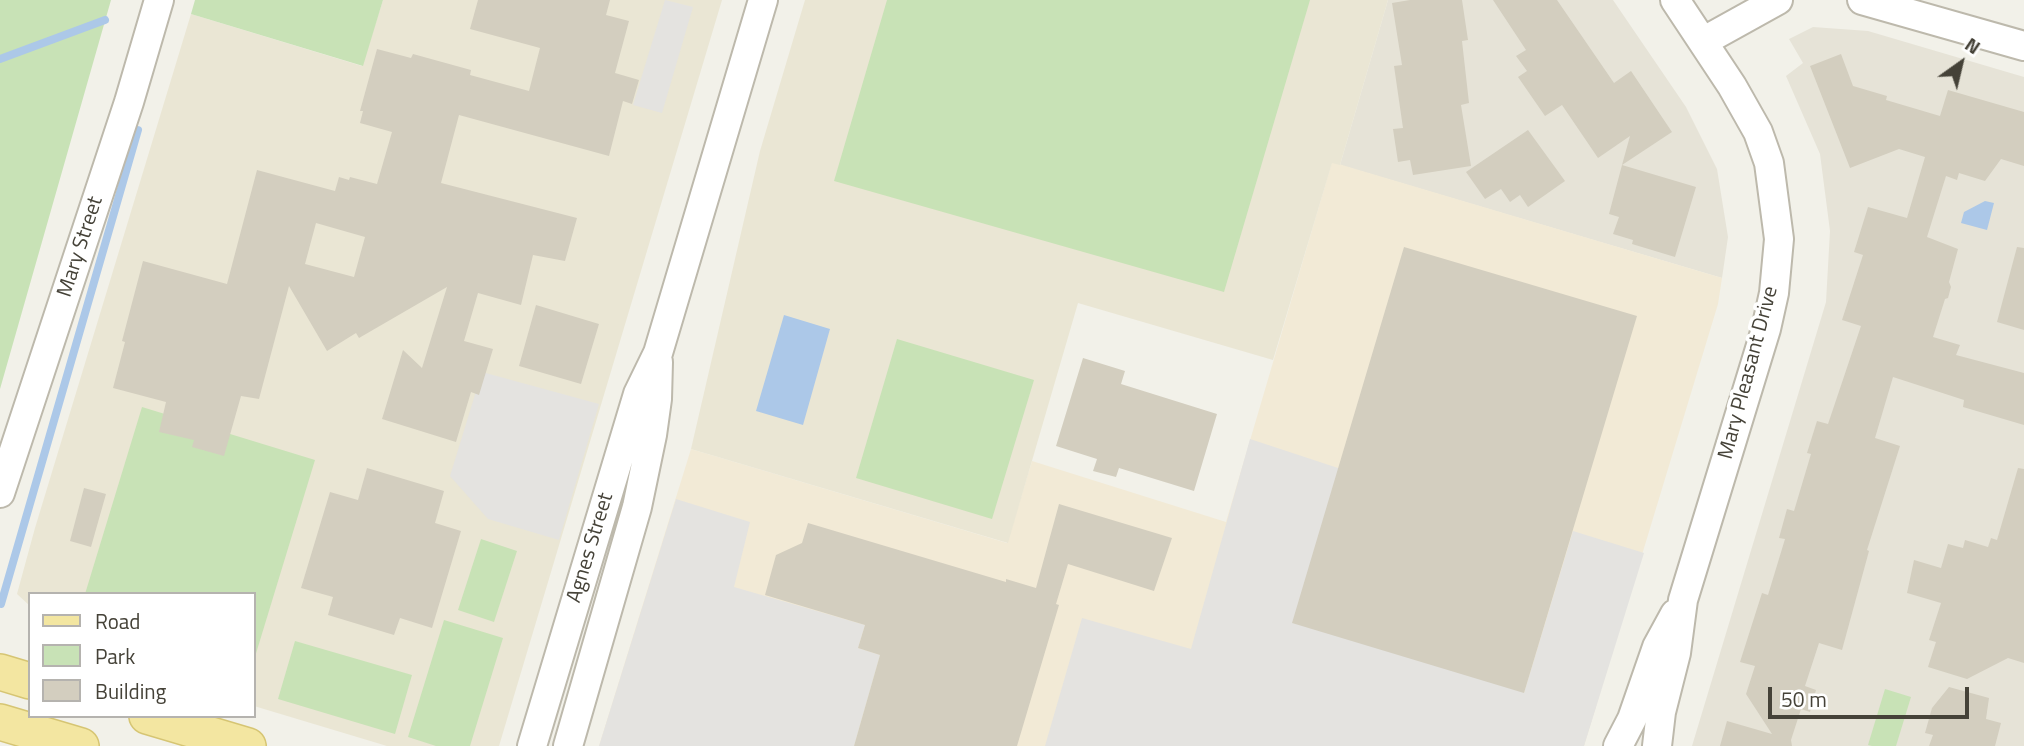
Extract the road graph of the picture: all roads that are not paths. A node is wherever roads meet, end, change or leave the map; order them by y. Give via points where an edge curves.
1 (159, 0) edge
2 (763, 0) edge
3 (1675, 0) edge
4 (1778, 0) edge
5 (1862, 0) edge
6 (1704, 41) junction
7 (2024, 46) edge
8 (658, 352) junction
9 (0, 493) edge
10 (1683, 600) junction
11 (0, 672) edge
12 (28, 680) edge
13 (154, 718) edge
14 (0, 722) edge
15 (81, 746) edge
16 (248, 746) edge
17 (532, 746) edge
18 (568, 746) edge
19 (1618, 746) edge
20 (1657, 746) edge

1 - 9 street, Mary Street
2 - 8 street, Agnes Street
3 - 6 street, Mary Pleasant Drive
4 - 6 street
5 - 7 street
6 - 10 street, Mary Pleasant Drive via 1758,132 1769,163 1779,239 1766,329
8 - 17 street, Agnes Street via 638,394
8 - 18 street, Agnes Street via 657,399 644,475
10 - 19 street, Mary Pleasant Drive via 1657,647
10 - 20 street, Mary Pleasant Drive
11 - 12 main road
13 - 16 main road
14 - 15 main road

